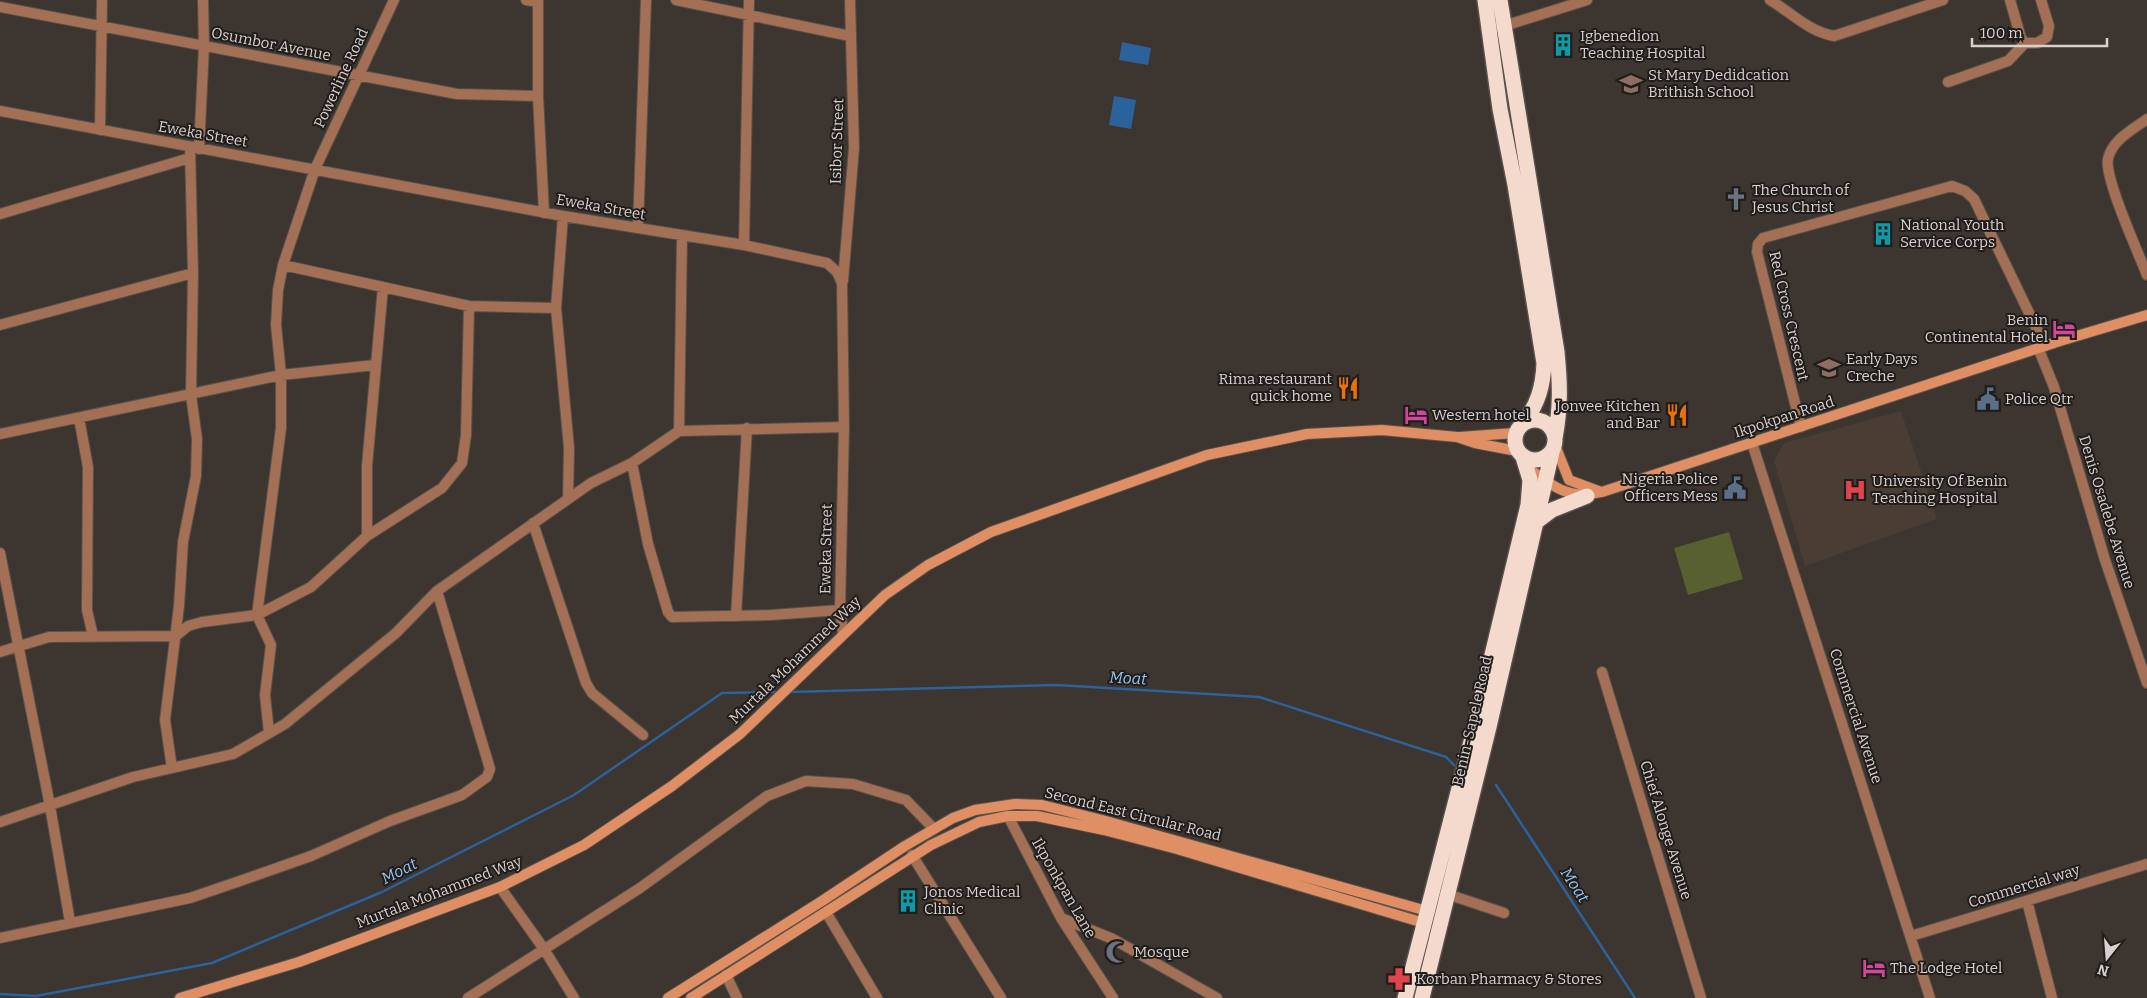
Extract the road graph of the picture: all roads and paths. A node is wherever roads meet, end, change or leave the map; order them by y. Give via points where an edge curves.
1 (102, 0) edge
2 (203, 0) edge
3 (394, 0) edge
4 (526, 0) edge
5 (646, 0) edge
6 (676, 0) edge
7 (749, 0) edge
8 (850, 0) edge
9 (1485, 0) edge
10 (1500, 0) edge
11 (1586, 0) edge
12 (1770, 0) edge
13 (1942, 0) edge
14 (2010, 0) edge
15 (2041, 0) edge
16 (538, 1) edge
17 (0, 7) edge
18 (748, 17) junction
19 (102, 26) junction
20 (1497, 27) junction
21 (850, 36) junction
22 (2024, 40) junction
23 (204, 46) junction
24 (359, 76) junction
25 (1948, 82) dead end
26 (538, 96) junction
27 (0, 111) edge
28 (2147, 119) edge
29 (100, 130) junction
30 (194, 148) junction
31 (190, 158) junction
32 (315, 169) junction
33 (544, 213) junction
34 (0, 214) edge
35 (563, 216) junction
36 (638, 228) junction
37 (682, 237) junction
38 (744, 245) junction
39 (283, 265) junction
40 (193, 273) junction
41 (2147, 275) edge
42 (842, 282) junction
43 (383, 287) junction
44 (469, 306) junction
45 (556, 308) junction
46 (2147, 315) edge
47 (0, 325) edge
48 (2042, 348) junction
49 (376, 365) junction
50 (282, 375) junction
51 (190, 396) junction
52 (79, 418) junction
53 (844, 427) junction
54 (747, 428) junction
55 (1519, 428) junction
56 (1801, 428) junction
57 (679, 431) junction
58 (0, 434) edge
59 (1457, 437) junction
60 (1752, 443) junction
61 (1554, 445) junction
62 (1522, 458) junction
63 (632, 463) junction
64 (1546, 482) junction
65 (1602, 492) junction
66 (1587, 496) junction
67 (568, 499) junction
68 (1536, 522) junction
69 (533, 523) junction
70 (367, 536) junction
71 (0, 553) edge
72 (437, 591) junction
73 (840, 610) junction
74 (257, 615) junction
75 (736, 616) junction
76 (843, 633) junction
77 (93, 636) junction
78 (176, 636) junction
79 (18, 648) junction
80 (0, 652) edge
81 (1602, 672) dead end
82 (2147, 683) edge
83 (269, 734) junction
84 (643, 735) dead end
85 (172, 768) junction
86 (50, 806) junction
87 (1008, 816) junction
88 (0, 822) edge
89 (934, 829) junction
90 (912, 856) junction
91 (2147, 864) edge
92 (500, 887) junction
93 (1447, 894) junction
94 (2027, 901) junction
95 (826, 912) junction
96 (1504, 913) dead end
97 (1426, 917) junction
98 (1062, 918) junction
99 (70, 922) junction
100 (1911, 936) junction
101 (0, 938) edge
102 (544, 949) junction
103 (726, 975) junction
104 (180, 998) edge
105 (468, 998) edge
106 (574, 998) edge
107 (668, 998) edge
108 (691, 998) edge
109 (737, 998) edge
110 (877, 998) edge
111 (1001, 998) edge
112 (1113, 998) edge
113 (1217, 998) edge
114 (1405, 998) edge
115 (1422, 998) edge
116 (1701, 998) edge
117 (1930, 998) edge
118 (2052, 998) edge

1 - 19 street
2 - 23 street
3 - 24 street, Powerline Road
4 - 16 street
5 - 36 street
6 - 18 street
7 - 18 street
8 - 21 street, Isibor Street
9 - 20 highway
10 - 20 highway
11 - 20 street
12 - 13 street via 1805,25 1834,36
14 - 22 street
15 - 22 street via 2049,26 2047,37 2038,43
16 - 26 street
17 - 19 street, Osumbor Avenue
18 - 21 street
18 - 38 street
19 - 23 street, Osumbor Avenue
19 - 29 street
20 - 55 highway via 1500,108 1544,363 1540,397
20 - 61 highway, Benin-Sapele Road via 1557,352 1561,390
21 - 42 street, Isibor Street via 854,148
22 - 25 street via 2008,61
23 - 24 street, Osumbor Avenue
23 - 30 street
24 - 26 street, Osumbor Avenue via 457,94
24 - 32 street, Powerline Road
26 - 33 street
27 - 29 street, Eweka Street
28 - 41 street via 2118,140 2108,160 2113,188
29 - 30 street, Eweka Street
30 - 31 street
30 - 32 street, Eweka Street
31 - 34 street
31 - 40 street
32 - 33 street, Eweka Street
32 - 39 street, Powerline Road
33 - 35 street, Eweka Street
35 - 36 street, Eweka Street
35 - 45 street
36 - 37 street, Eweka Street
37 - 38 street, Eweka Street
37 - 57 street
38 - 42 street, Eweka Street via 827,263
39 - 43 street
39 - 50 street, Powerline Road via 276,305
40 - 47 street
40 - 51 street
42 - 53 street, Eweka Street
43 - 44 street
43 - 49 street
44 - 45 street
44 - 70 street via 466,435 462,463 442,488
45 - 67 street via 569,448
46 - 48 street, Ikpokpan Road
48 - 56 street, Ikpokpan Road
48 - 56 street, Red Cross Crescent via 1974,199 1965,191 1952,186 1763,238 1757,252
48 - 82 street, Denis Osadebe Avenue via 2105,560
49 - 50 street
49 - 70 street via 367,466
50 - 51 street
50 - 74 street, Powerline Road via 281,428
51 - 52 street
51 - 78 street via 197,439 196,476 183,542
52 - 58 street
52 - 77 street via 88,467 87,610
53 - 54 street
53 - 73 street, Eweka Street
54 - 57 street
54 - 75 street
55 - 59 street
55 - 61 highway via 1530,420 1543,422 1549,426
55 - 62 highway
56 - 60 street, Ikpokpan Road
57 - 63 street
59 - 62 street
59 - 76 street, Murtala Mohammed Way via 1382,430 1307,434 1207,454 1036,515 966,544 885,595
60 - 65 street, Ikpokpan Road
60 - 100 street, Commercial Avenue
61 - 62 highway via 1547,457 1535,461
61 - 64 highway, Benin-Sapele Road
61 - 65 street via 1569,480
62 - 64 street, Ikpokpan Road
62 - 97 highway, Benin-Sapele Road via 1530,480 1528,505
63 - 67 street via 591,483
63 - 75 street via 648,544 670,615 681,618
64 - 66 street, Ikpokpan Road via 1567,493
64 - 68 highway, Benin-Sapele Road
65 - 66 street, Ikpokpan Road
66 - 68 highway via 1552,510
67 - 69 street
68 - 93 highway, Benin-Sapele Road
69 - 72 street
69 - 84 street via 586,683 592,693
70 - 74 street via 311,587
71 - 79 street
72 - 83 street via 396,633
72 - 99 street via 490,769 487,777 462,795 237,882 190,898
73 - 75 street
73 - 76 street, Eweka Street
74 - 78 street via 202,622 188,626
74 - 83 street via 271,645 265,695
76 - 92 street, Murtala Mohammed Way via 740,734 672,786 584,844
77 - 78 street
77 - 79 street via 49,637
78 - 85 street via 165,720
79 - 80 street
79 - 86 street
81 - 116 street, Chief Alonge Avenue
83 - 85 street via 233,754
85 - 86 street via 133,777
86 - 88 street
86 - 99 street
87 - 90 street, Second East Circular Road via 979,822 950,834
87 - 97 street, Second East Circular Road via 1037,816 1104,830
87 - 98 street, Ikponkpan Lane
89 - 97 street, Second East Circular Road via 975,810 1015,804 1042,805 1179,840
89 - 102 street via 906,800 853,784 806,781 768,796 640,888
89 - 107 street, Second East Circular Road
90 - 95 street, Second East Circular Road
90 - 111 street
91 - 94 street, Commercial way
92 - 102 street
92 - 104 street, Murtala Mohammed Way via 299,962
93 - 96 street
93 - 115 highway, Benin-Sapele Road
94 - 100 street, Commercial way
94 - 118 street
95 - 103 street, Second East Circular Road
95 - 110 street
97 - 114 highway, Benin-Sapele Road
98 - 112 street, Ikponkpan Lane
98 - 113 street via 1113,939
99 - 101 street
100 - 117 street, Commercial Avenue
102 - 105 street
102 - 106 street
103 - 108 street, Second East Circular Road
103 - 109 street

